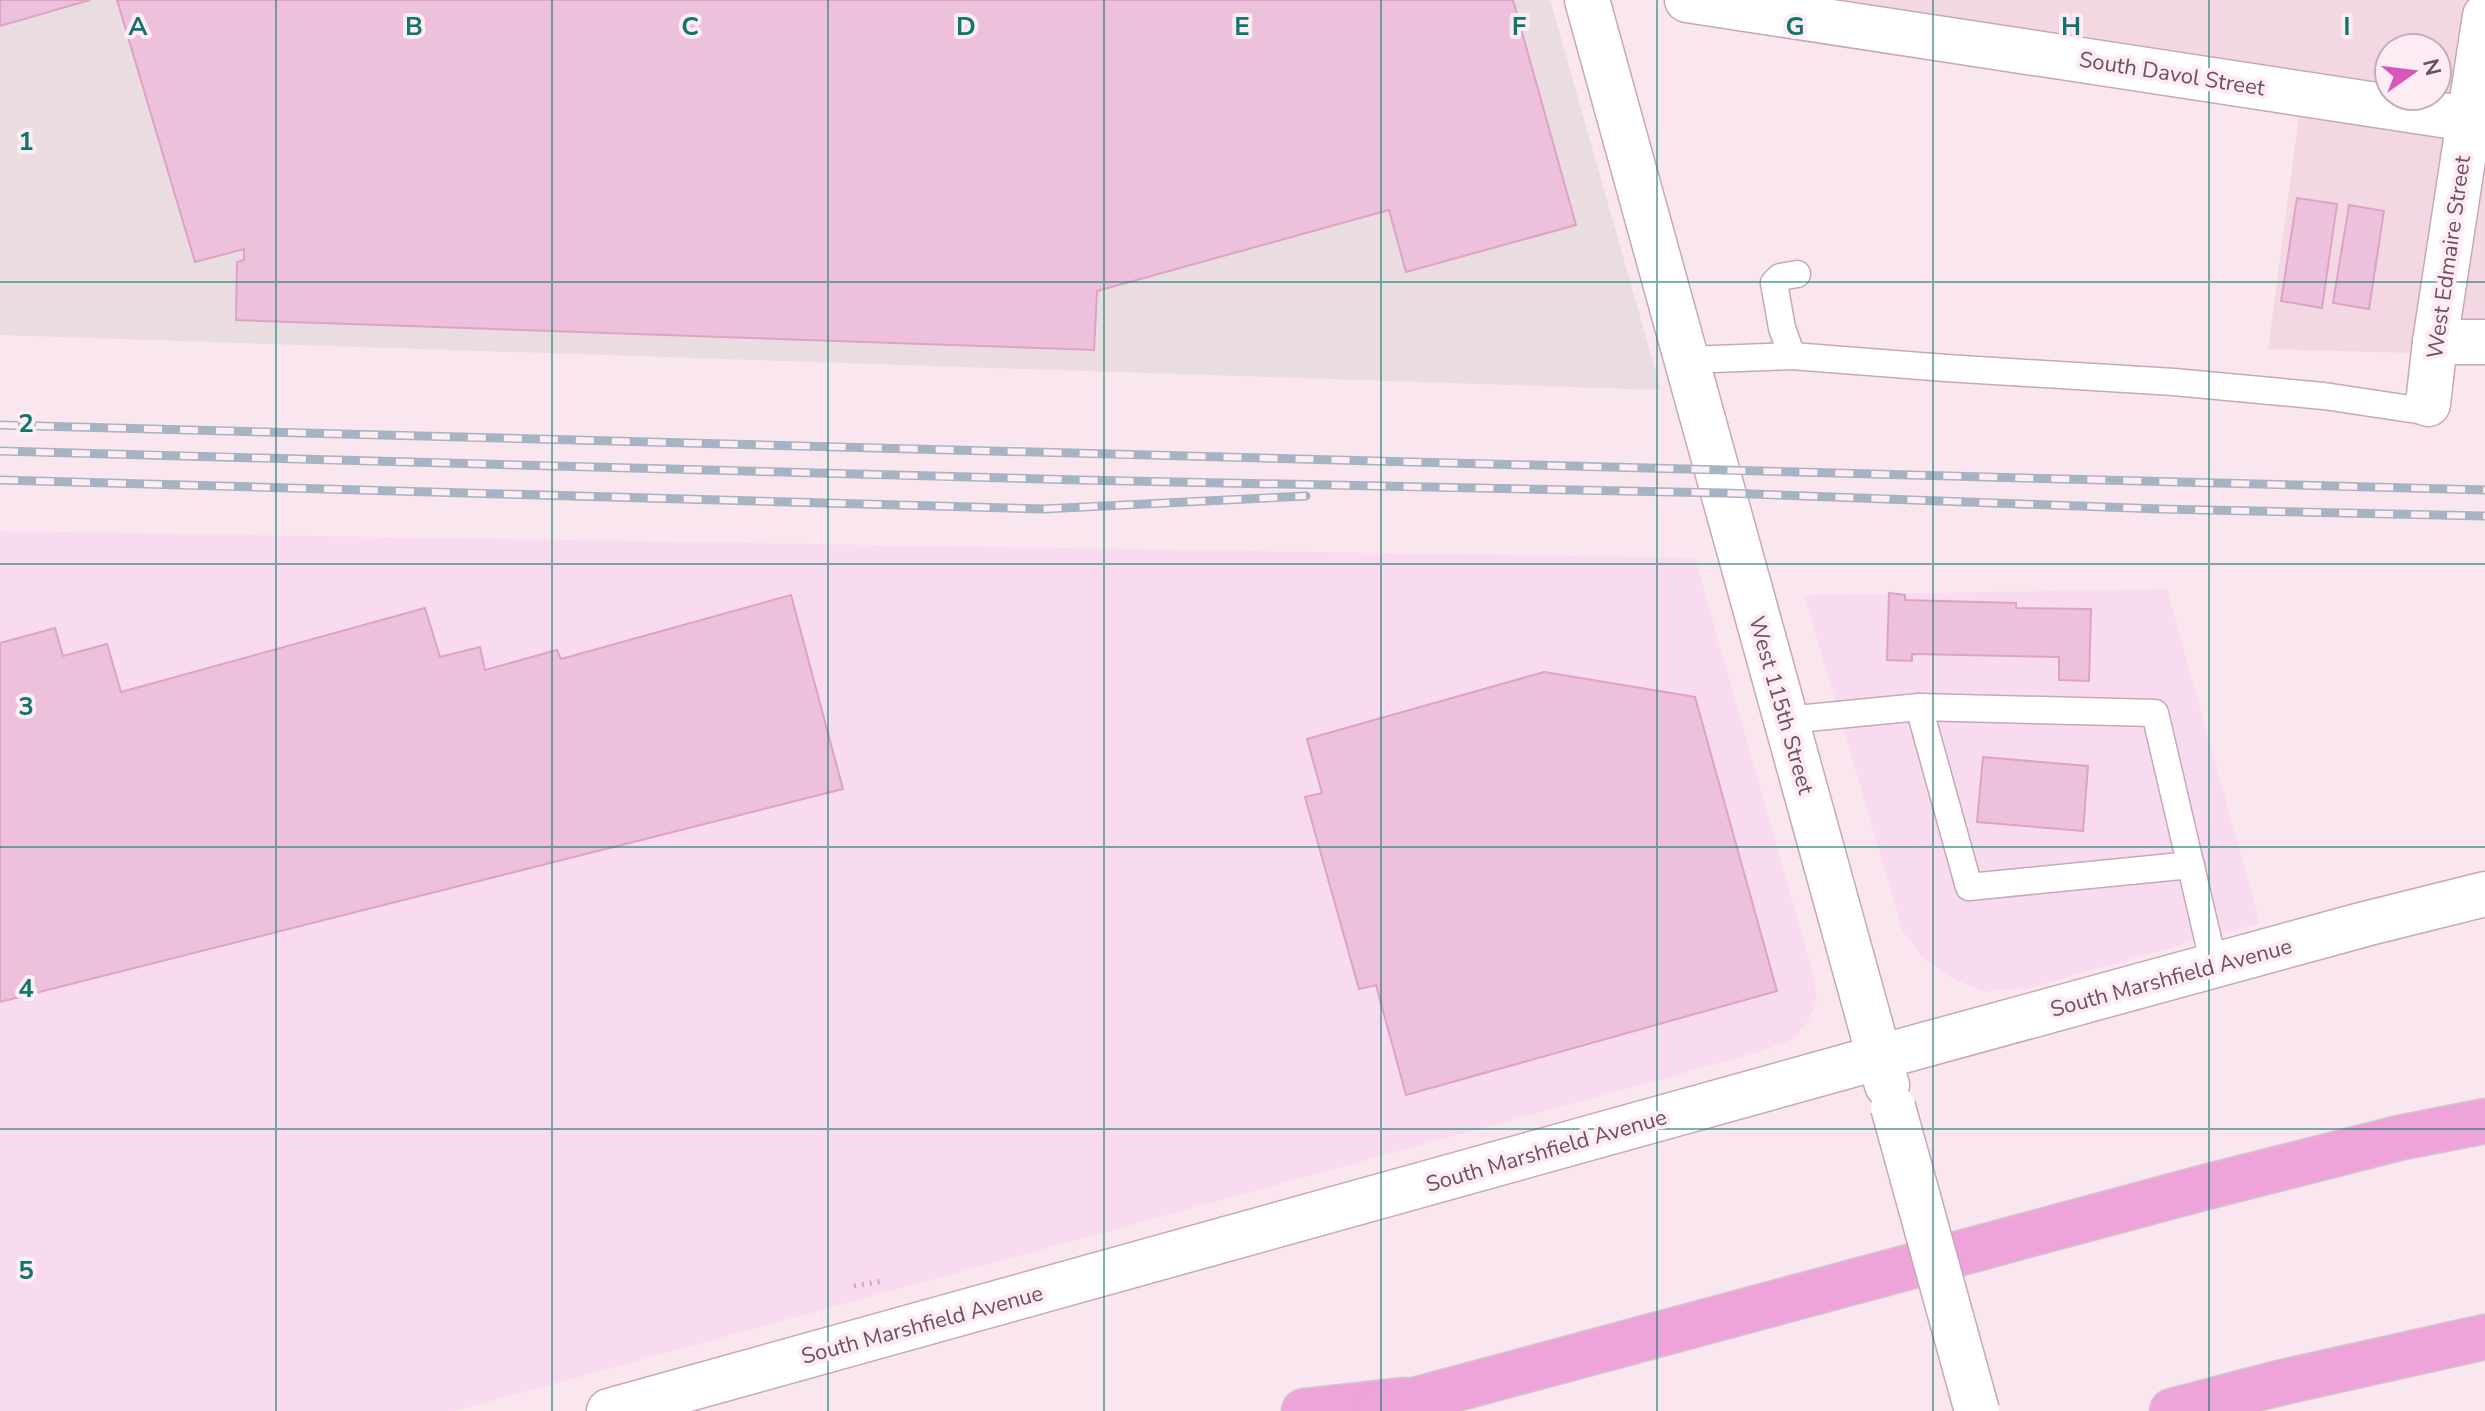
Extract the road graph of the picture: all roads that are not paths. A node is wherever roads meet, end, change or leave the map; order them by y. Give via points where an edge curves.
1 (1587, 0) edge
2 (1687, 0) edge
3 (2485, 16) edge
4 (2468, 119) junction
5 (1797, 274) dead end
6 (2435, 342) junction
7 (2485, 342) edge
8 (1792, 356) junction
9 (1687, 360) junction
10 (2428, 404) joint
11 (1919, 707) junction
12 (1787, 720) junction
13 (2191, 865) junction
14 (2485, 894) edge
15 (2214, 965) junction
16 (1880, 1057) junction
17 (2485, 1108) edge
18 (2485, 1121) edge
19 (2399, 1138) junction
20 (2485, 1337) edge
21 (2485, 1358) edge
22 (2279, 1383) junction
23 (1418, 1399) junction
24 (609, 1411) edge
25 (1304, 1411) edge
26 (1374, 1411) edge
27 (1977, 1411) edge
28 (2172, 1411) edge

1 - 9 street, West 115th Street
2 - 4 street, South Davol Street
3 - 4 street, West Edmaire Street
4 - 6 street, West Edmaire Street
5 - 8 lane via 1774,283
6 - 7 street
6 - 10 street, West Edmaire Street
8 - 9 lane
8 - 10 lane via 2174,382 2417,410
9 - 12 street, West 115th Street
11 - 12 lane
11 - 13 lane via 2155,713
11 - 13 lane via 1969,887
12 - 16 street, West 115th Street
13 - 15 lane
14 - 15 street, South Marshfield Avenue
15 - 16 street, South Marshfield Avenue
16 - 24 street, South Marshfield Avenue
16 - 27 street, West 115th Street, bridge
17 - 19 highway
18 - 19 highway
19 - 23 highway
20 - 22 highway
21 - 22 highway
22 - 28 highway
23 - 25 highway
23 - 26 highway

